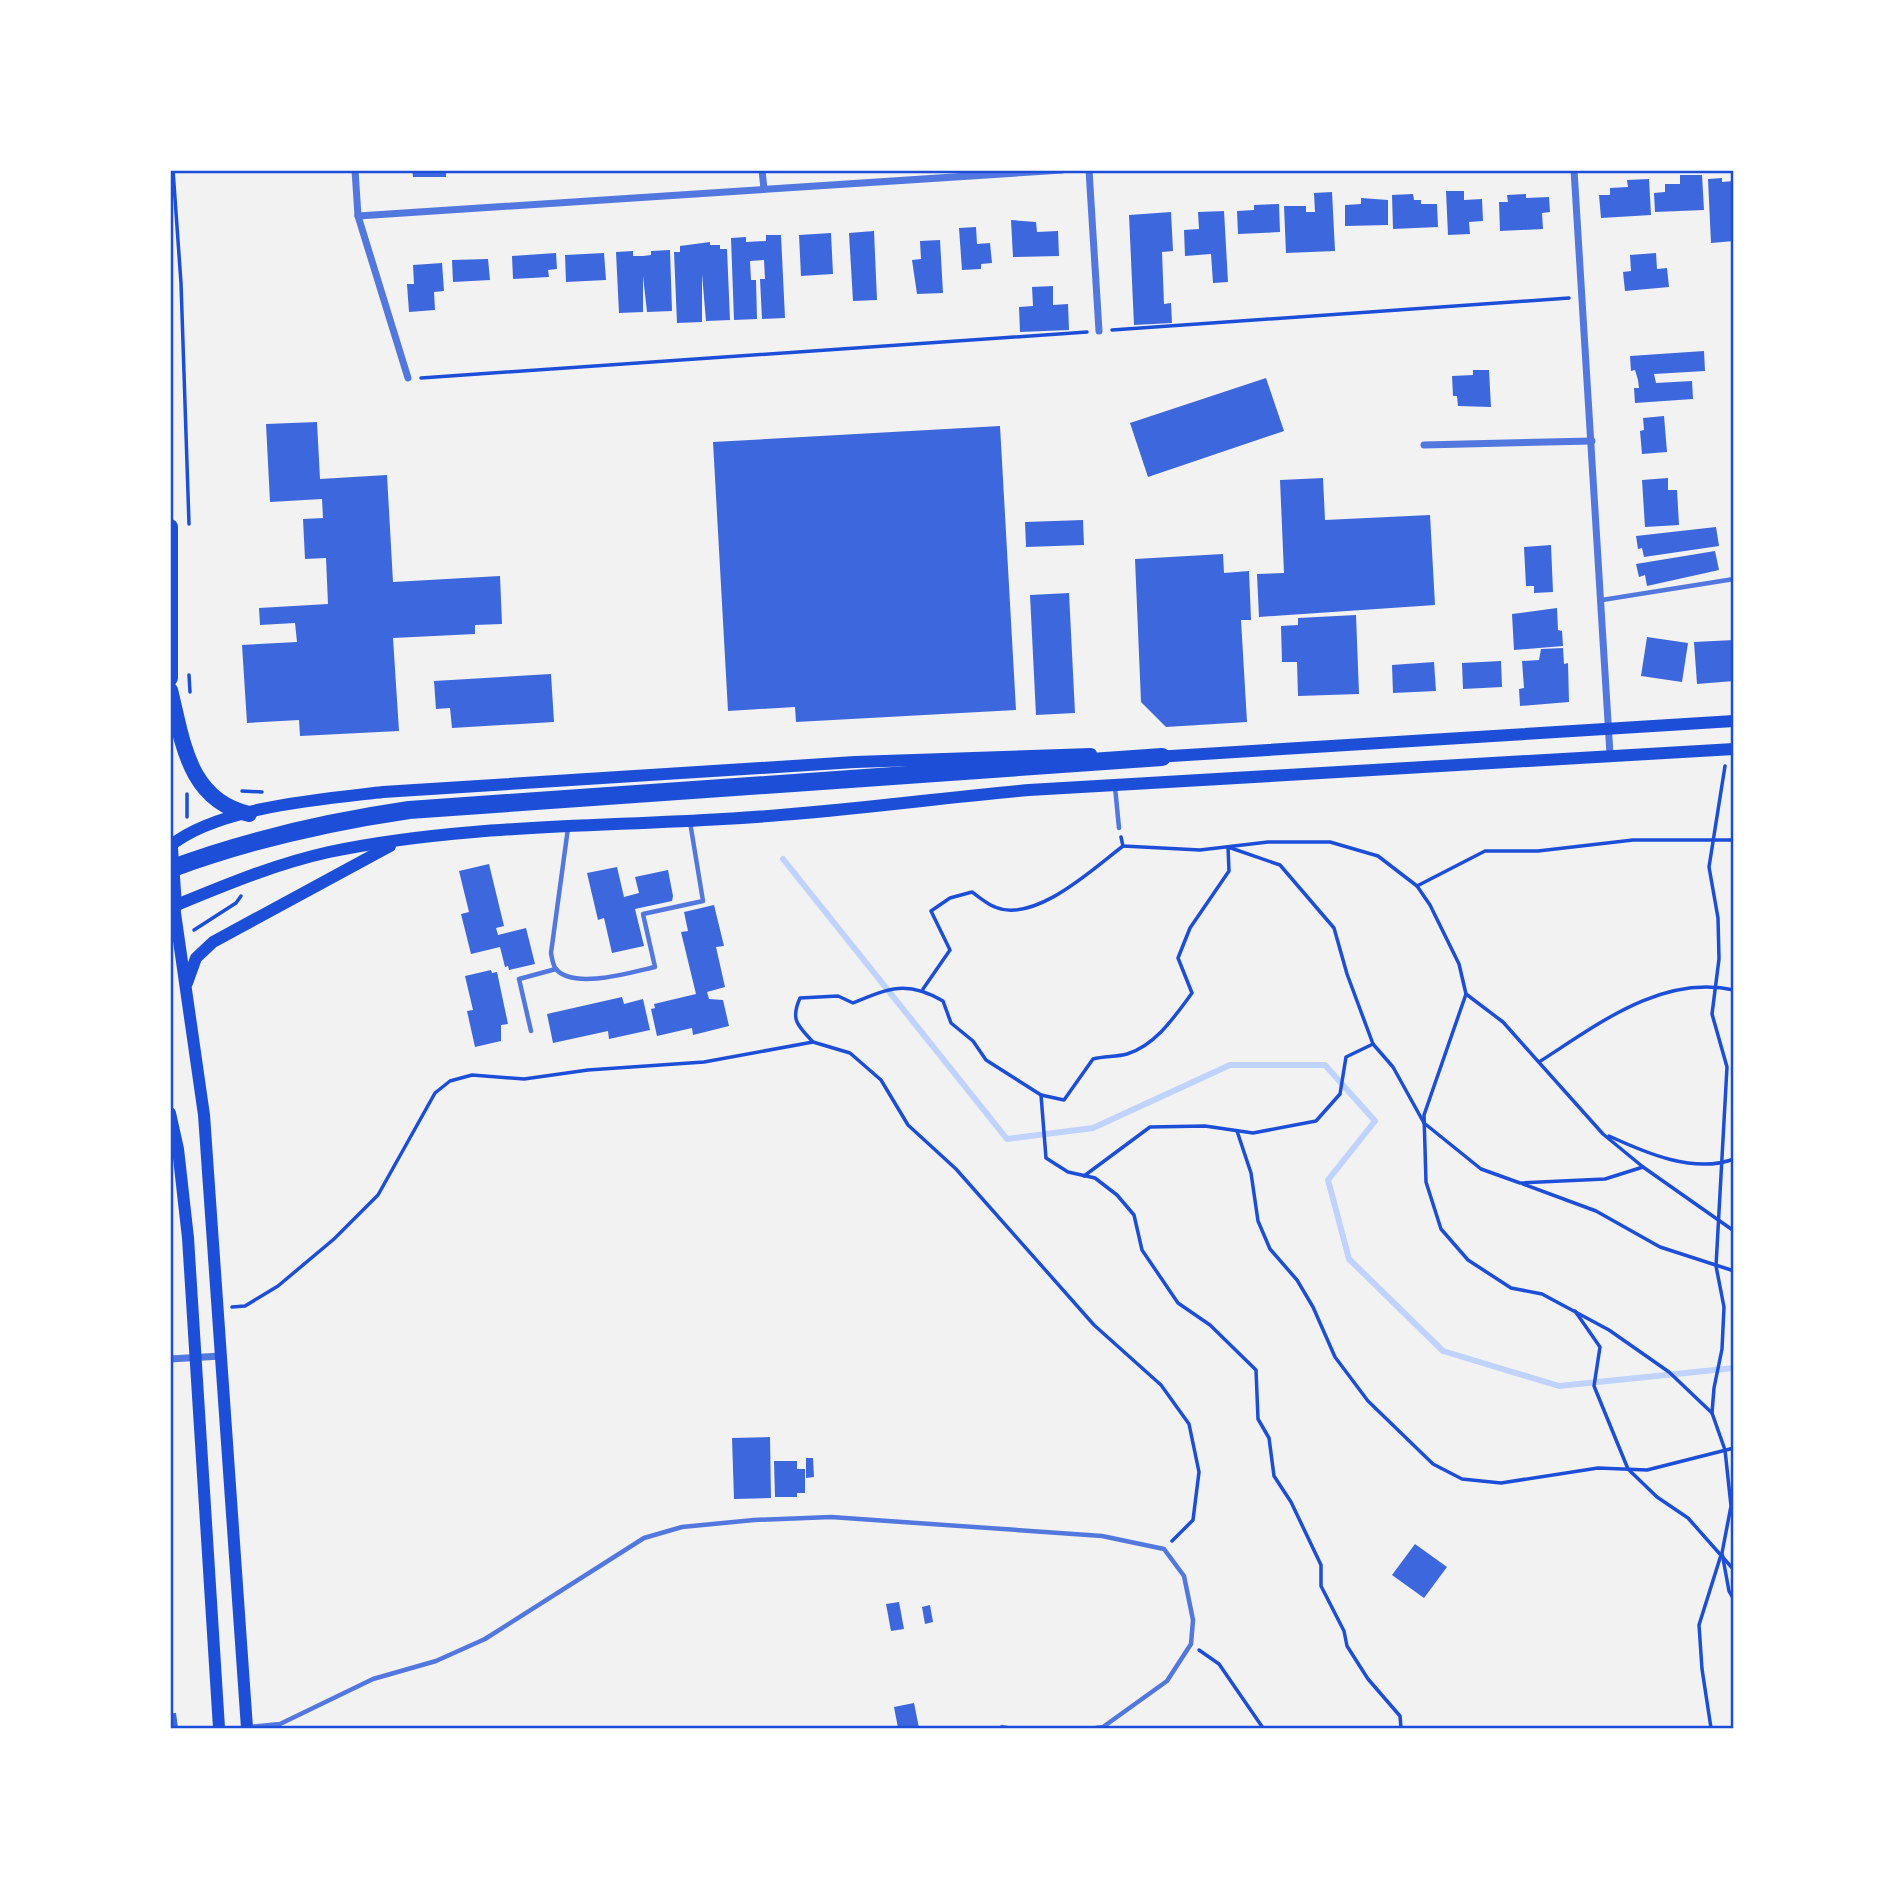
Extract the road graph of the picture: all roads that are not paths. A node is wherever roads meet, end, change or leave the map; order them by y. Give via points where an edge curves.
1 (355, 170) edge
2 (762, 170) edge
3 (1062, 170) edge
4 (1089, 170) edge
5 (1574, 170) edge
6 (764, 189) junction
7 (358, 216) junction
8 (1099, 331) road end
9 (408, 379) road end
10 (1592, 441) junction
11 (1424, 445) dead end
12 (170, 527) edge
13 (1734, 579) edge
14 (1602, 600) junction
15 (170, 678) edge
16 (170, 690) edge
17 (1734, 721) edge
18 (1608, 728) junction
19 (1734, 749) edge
20 (1610, 754) junction
21 (1162, 757) junction
22 (1115, 784) junction
23 (249, 814) junction
24 (690, 821) junction
25 (569, 827) junction
26 (1119, 828) road end
27 (399, 841) junction
28 (170, 847) edge
29 (170, 869) edge
30 (172, 907) edge
31 (556, 969) junction
32 (186, 990) junction
33 (531, 1031) dead end
34 (170, 1113) edge
35 (222, 1356) junction
36 (197, 1357) junction
37 (170, 1359) edge
38 (219, 1728) edge
39 (247, 1728) edge
40 (1096, 1728) edge

1 - 7 street
2 - 6 street
3 - 6 street
4 - 8 street
5 - 10 street
6 - 7 street
7 - 9 street
10 - 11 street
10 - 14 street
12 - 15 highway
13 - 14 lane
14 - 18 street
16 - 23 highway via 187,754 203,787 222,805
17 - 18 main road
18 - 20 street
18 - 21 main road
19 - 20 main road
20 - 22 main road
21 - 23 main road via 1039,755 693,771 383,792
21 - 29 highway via 446,806 374,815 268,838
22 - 24 main road via 942,797 853,811
22 - 26 lane
23 - 28 main road via 207,825
24 - 25 main road
24 - 31 lane via 703,901 643,914 655,967 600,978 570,978
25 - 27 main road
25 - 31 lane via 551,953
27 - 30 main road via 329,852 258,872
27 - 32 main road via 212,942 193,964
28 - 30 highway
30 - 32 main road
31 - 33 lane via 519,979
32 - 35 main road via 204,1115
34 - 36 main road via 183,1196
35 - 36 street
35 - 39 main road
36 - 37 street
36 - 38 main road
39 - 40 lane via 280,1724 373,1679 436,1661 485,1639 644,1538 682,1527 845,1518 1102,1536 1164,1549 1184,1576 1193,1620 1191,1644 1167,1681

